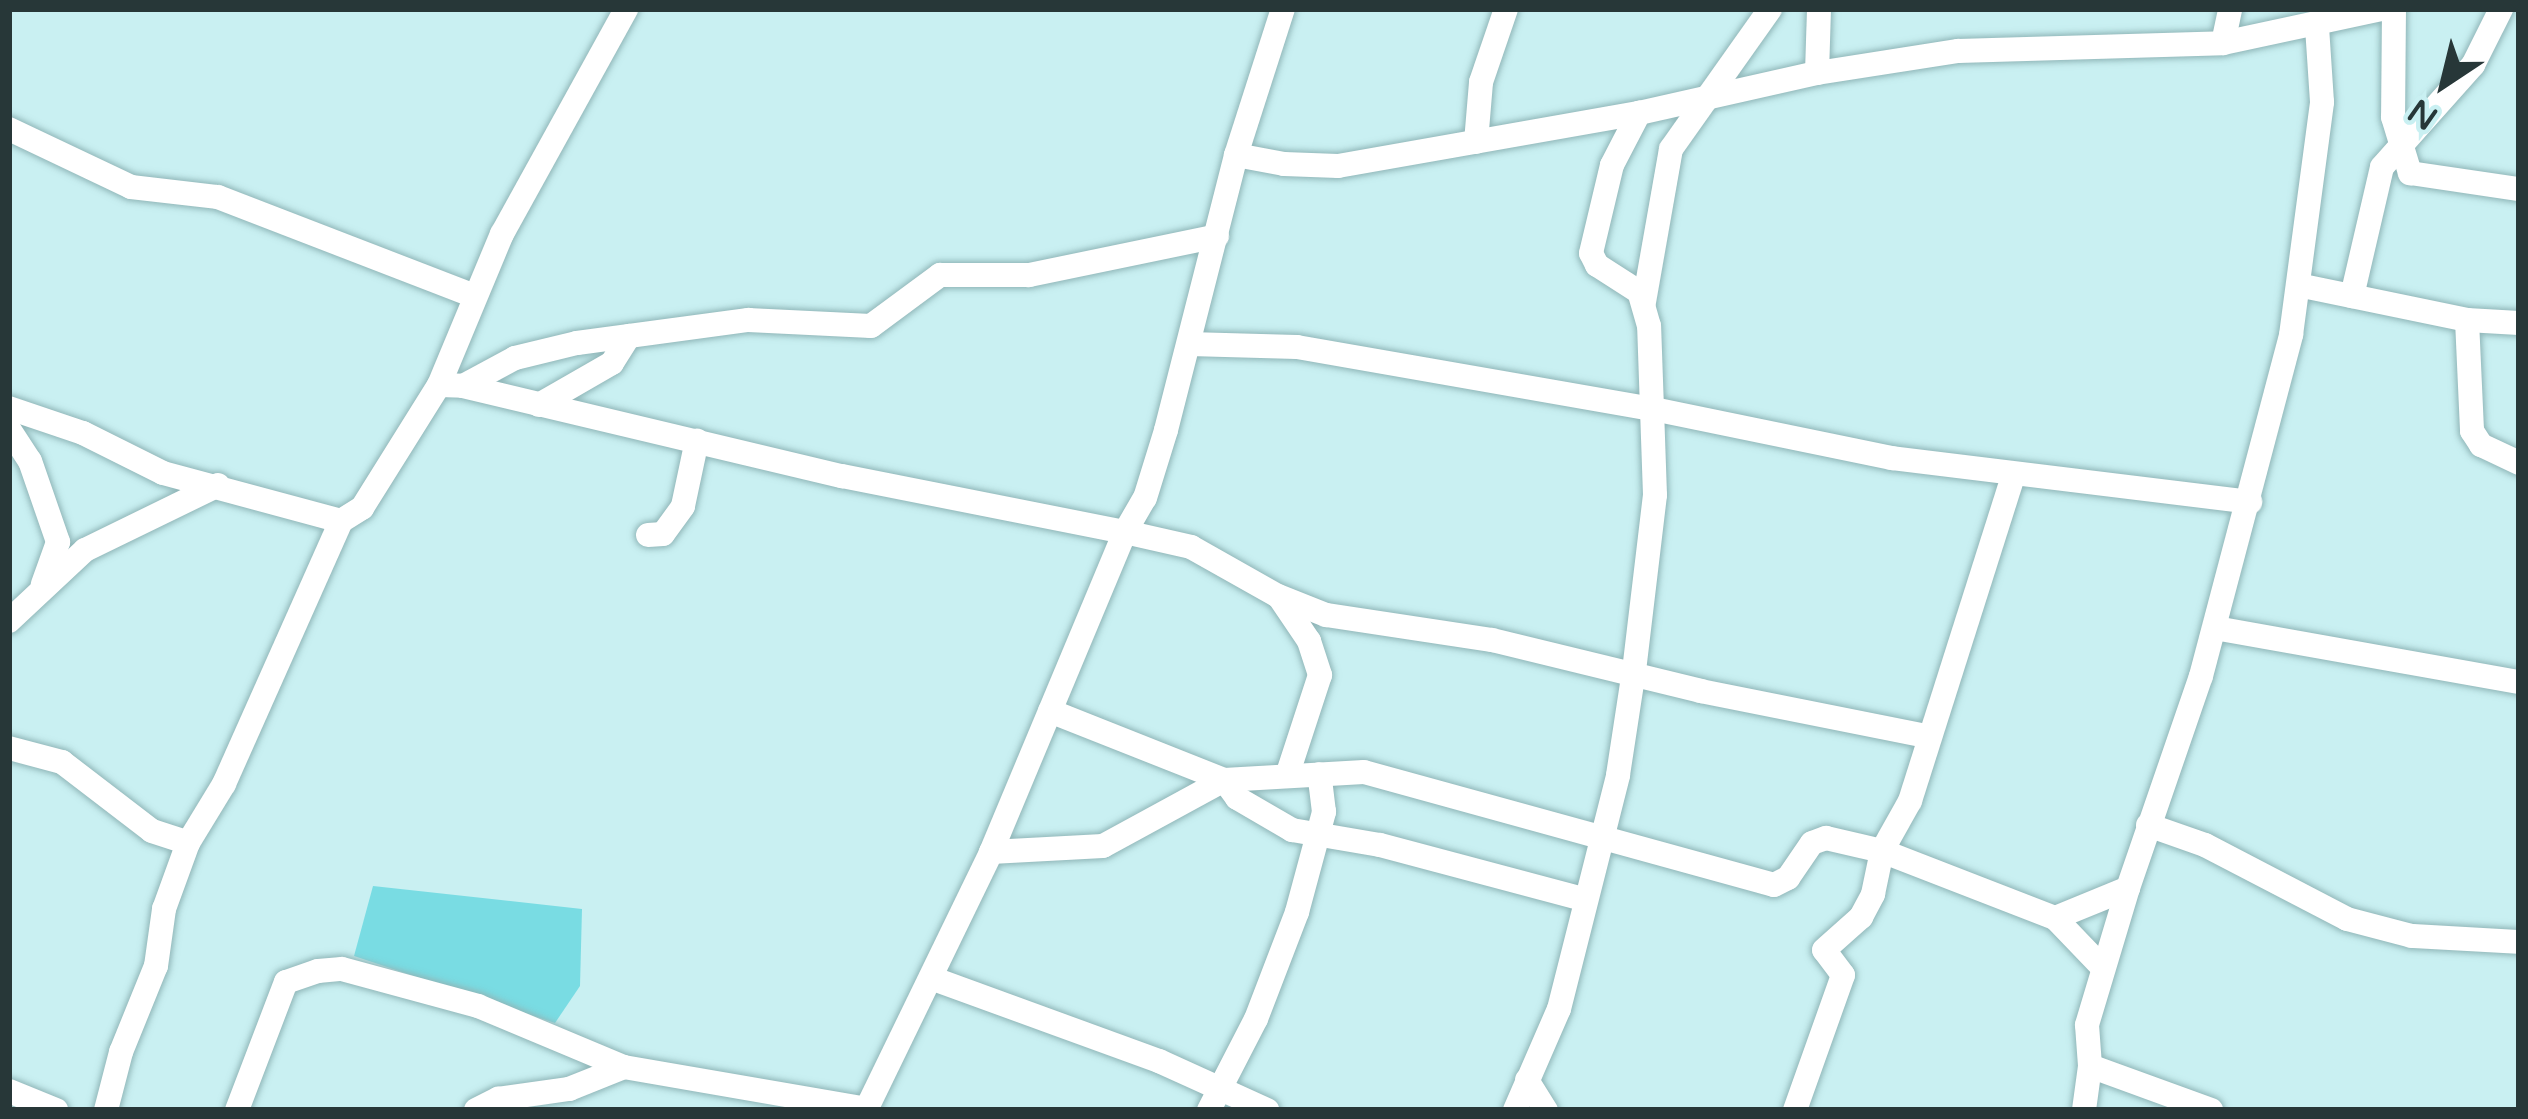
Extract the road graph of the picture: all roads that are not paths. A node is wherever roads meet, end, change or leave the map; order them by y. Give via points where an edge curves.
1 (626, 9) edge
2 (1283, 9) edge
3 (1506, 9) edge
4 (1769, 9) edge
5 (1819, 9) edge
6 (2230, 9) edge
7 (2381, 9) edge
8 (2394, 9) edge
9 (2501, 9) edge
10 (2317, 27) junction
11 (2223, 43) junction
12 (1817, 73) junction
13 (1701, 100) junction
14 (1639, 113) junction
15 (9, 129) edge
16 (1476, 142) junction
17 (2398, 145) junction
18 (1236, 155) junction
19 (2519, 189) edge
20 (1217, 236) junction
21 (2298, 285) junction
22 (474, 296) junction
23 (2352, 296) junction
24 (1644, 302) junction
25 (2467, 320) junction
26 (2519, 323) edge
27 (629, 336) junction
28 (1189, 344) junction
29 (612, 363) junction
30 (451, 386) junction
31 (539, 404) junction
32 (9, 408) edge
33 (1653, 409) junction
34 (600, 418) junction
35 (9, 429) edge
36 (697, 440) junction
37 (2519, 463) edge
38 (1976, 469) junction
39 (2014, 474) junction
40 (218, 485) junction
41 (2250, 502) junction
42 (341, 521) junction
43 (1125, 532) junction
44 (648, 535) dead end
45 (1996, 537) junction
46 (42, 586) junction
47 (1278, 596) junction
48 (9, 621) edge
49 (2215, 628) junction
50 (1634, 671) junction
51 (2519, 682) edge
52 (1050, 711) junction
53 (1926, 736) junction
54 (9, 748) edge
55 (1319, 774) junction
56 (1287, 776) junction
57 (1224, 780) junction
58 (1904, 818) junction
59 (2148, 825) junction
60 (1318, 835) junction
61 (1602, 841) junction
62 (188, 843) junction
63 (1882, 851) junction
64 (991, 852) junction
65 (1930, 872) junction
66 (2128, 888) junction
67 (1586, 900) junction
68 (2055, 918) junction
69 (2519, 942) edge
70 (2103, 968) junction
71 (931, 978) junction
72 (2090, 1066) junction
73 (624, 1067) junction
74 (1527, 1080) junction
75 (9, 1090) edge
76 (1216, 1100) edge
77 (810, 1104) edge
78 (867, 1109) edge
79 (56, 1110) edge
80 (106, 1110) edge
81 (237, 1110) edge
82 (476, 1110) edge
83 (1268, 1110) edge
84 (1514, 1110) edge
85 (1546, 1110) edge
86 (1795, 1110) edge
87 (2084, 1110) edge
88 (2211, 1110) edge

1 - 22 street
2 - 18 street
3 - 16 street via 1481,82
4 - 13 street
5 - 12 street
6 - 11 street
7 - 10 street
8 - 17 street
9 - 17 street via 2473,65
10 - 11 street
10 - 21 street via 2322,102
11 - 12 street via 1958,51
12 - 13 street
13 - 14 street
13 - 24 street via 1671,149
14 - 16 street
14 - 24 street via 1612,165 1591,254
15 - 22 street via 131,188 218,197
16 - 18 street via 1337,166
17 - 19 street via 2420,178
17 - 23 street via 2376,179
18 - 20 street
20 - 27 street via 1029,275 940,275 871,326 748,320
20 - 28 street
21 - 23 street
21 - 41 street
22 - 30 street
23 - 25 street
24 - 33 street
25 - 26 street
25 - 37 street via 2472,431 2481,445
27 - 29 street
27 - 30 street via 514,358
28 - 33 street via 1297,347
28 - 43 street via 1145,498
29 - 31 street
29 - 34 street
30 - 31 street
30 - 42 street via 362,508
31 - 34 street
32 - 40 street via 164,473
33 - 38 street
33 - 50 street via 1655,495
34 - 36 street
35 - 46 street via 30,461 58,542
36 - 43 street
36 - 44 street via 683,506 663,534
38 - 39 street
38 - 45 street via 1990,495
39 - 41 street
39 - 45 street
40 - 42 street
40 - 46 street via 85,550
41 - 49 street
42 - 62 street via 224,784
43 - 47 street via 1190,547
43 - 52 street
45 - 53 street
46 - 48 street
47 - 50 street via 1326,615
47 - 56 street via 1309,640 1320,675
49 - 51 street
49 - 59 street
50 - 53 street
50 - 61 street
52 - 57 street
52 - 64 street
53 - 58 street
54 - 62 street via 62,762 152,831
55 - 56 street
55 - 60 street
55 - 61 street via 1364,772
56 - 57 street
57 - 60 street via 1259,814
57 - 64 street via 1103,846
58 - 63 street
58 - 65 street
59 - 66 street
59 - 69 street via 2205,845 2347,919 2412,936
60 - 67 street
60 - 76 street via 1297,912
61 - 63 street via 1774,885 1826,838
61 - 67 street
62 - 80 street
63 - 65 street
63 - 86 street via 1868,906 1824,950 1843,975
64 - 71 street
65 - 68 street
66 - 68 street
66 - 70 street
67 - 74 street via 1559,1010
68 - 70 street
70 - 72 street via 2087,1025
71 - 76 street
71 - 78 street
72 - 87 street
72 - 88 street
73 - 77 street
73 - 81 street via 478,1006 342,969 317,971 286,982
73 - 82 street via 569,1090 498,1099
74 - 84 street
74 - 85 street
75 - 79 street
76 - 83 street
77 - 78 street

